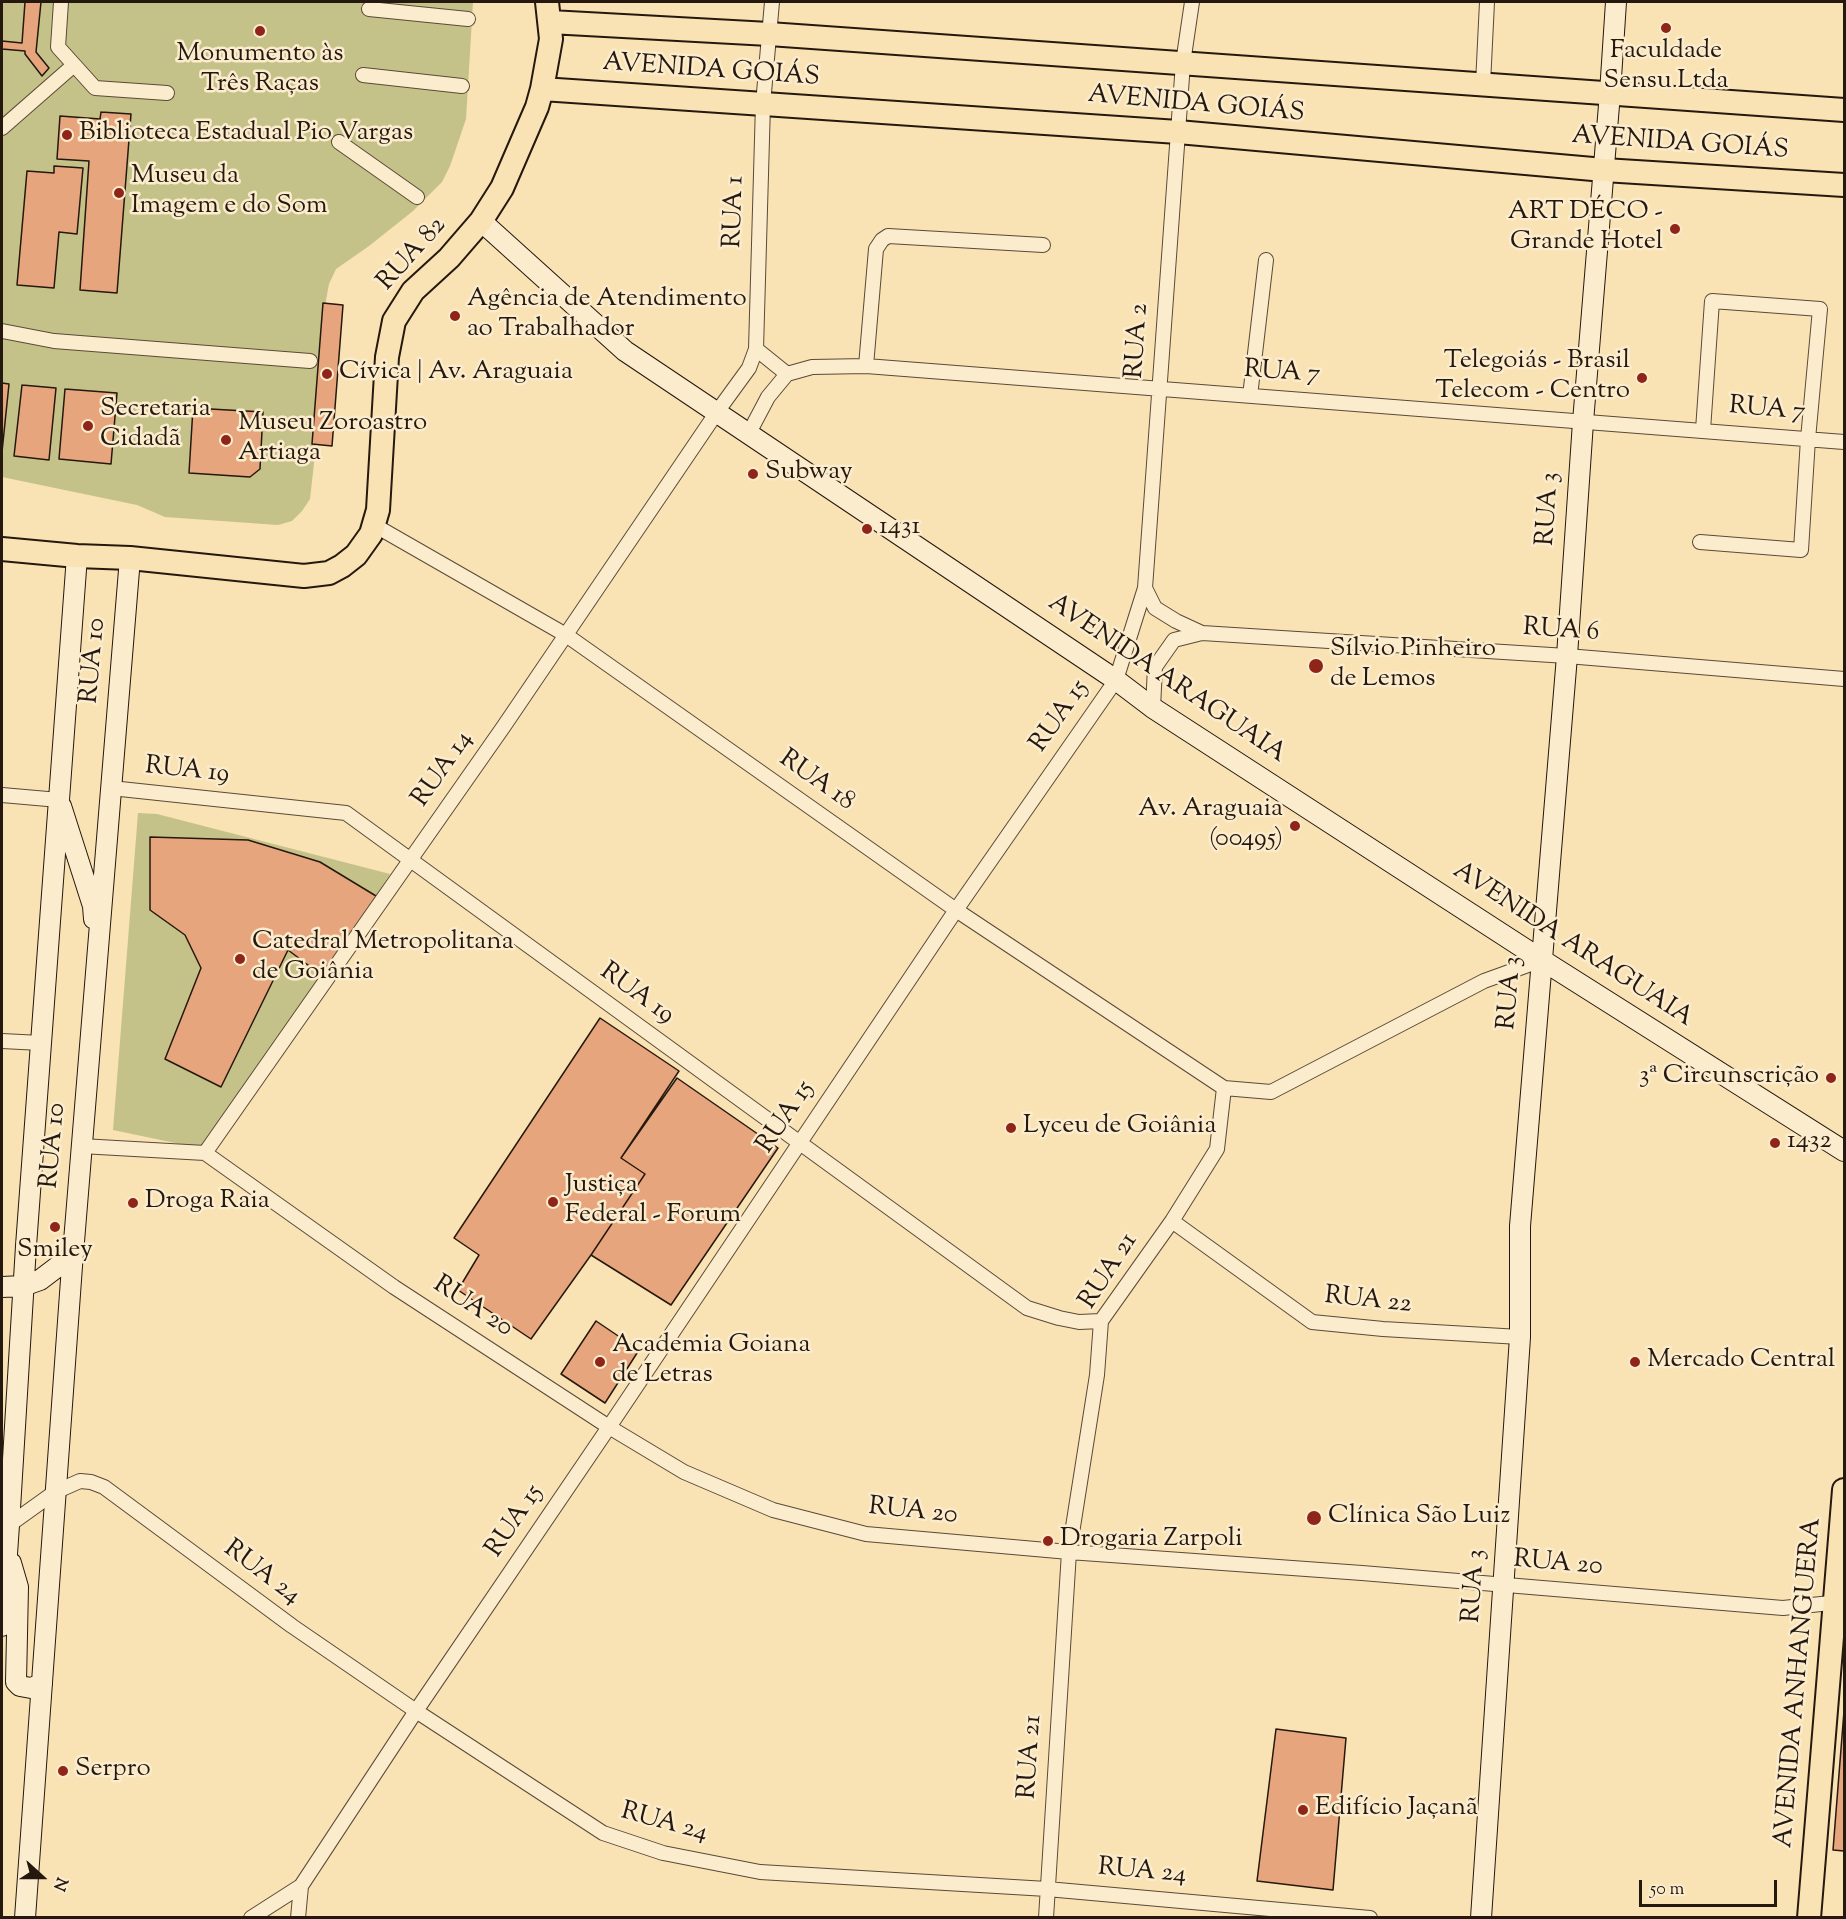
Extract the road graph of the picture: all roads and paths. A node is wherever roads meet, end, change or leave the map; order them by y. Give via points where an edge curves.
1 (61, 2) edge
2 (772, 2) edge
3 (1192, 2) edge
4 (1487, 2) edge
5 (1616, 2) edge
6 (369, 9) dead end
7 (549, 12) edge
8 (468, 20) dead end
9 (769, 34) junction
10 (1183, 63) junction
11 (74, 65) junction
12 (363, 75) dead end
13 (1483, 84) junction
14 (462, 86) dead end
15 (542, 89) junction
16 (167, 93) dead end
17 (1610, 93) junction
18 (763, 104) junction
19 (1845, 110) edge
20 (2, 128) edge
21 (1178, 132) junction
22 (339, 142) dead end
23 (1604, 170) junction
24 (1845, 184) edge
25 (417, 197) dead end
26 (481, 221) junction
27 (1043, 245) dead end
28 (1266, 260) dead end
29 (2, 331) edge
30 (756, 348) junction
31 (310, 361) dead end
32 (866, 366) junction
33 (787, 374) junction
34 (1160, 388) junction
35 (1250, 396) junction
36 (717, 412) junction
37 (1583, 422) junction
38 (1703, 430) junction
39 (749, 433) junction
40 (1808, 439) junction
41 (1845, 442) edge
42 (374, 525) junction
43 (1700, 542) dead end
44 (2, 549) edge
45 (77, 556) junction
46 (130, 558) junction
47 (1145, 588) junction
48 (1202, 633) junction
49 (566, 635) junction
50 (1567, 656) junction
51 (1845, 679) edge
52 (1116, 680) junction
53 (1154, 708) junction
54 (111, 788) junction
55 (2, 795) edge
56 (59, 800) junction
57 (411, 860) junction
58 (956, 910) junction
59 (98, 951) junction
60 (1542, 960) junction
61 (2, 1041) edge
62 (41, 1043) junction
63 (1224, 1088) junction
64 (798, 1144) junction
65 (81, 1146) junction
66 (1845, 1151) edge
67 (205, 1153) junction
68 (1172, 1221) junction
69 (73, 1255) junction
70 (23, 1286) junction
71 (2, 1287) edge
72 (1101, 1321) junction
73 (1520, 1337) junction
74 (609, 1427) junction
75 (1845, 1490) edge
76 (55, 1492) junction
77 (5, 1525) edge
78 (1069, 1552) junction
79 (7, 1553) junction
80 (1503, 1584) junction
81 (1840, 1602) edge
82 (2, 1626) edge
83 (42, 1684) junction
84 (416, 1711) junction
85 (301, 1886) junction
86 (1047, 1889) junction
87 (25, 1917) edge
88 (251, 1917) edge
89 (298, 1917) edge
90 (1046, 1917) edge
91 (1370, 1917) edge
92 (1481, 1917) edge
93 (1809, 1917) edge

1 - 11 street via 58,47
2 - 9 street, RUA 1
3 - 10 street, RUA 2
4 - 13 street
5 - 17 main road, RUA 3
6 - 8 street
7 - 9 main road, AVENIDA GOIÁS
7 - 15 main road, RUA 82 via 549,51
9 - 10 main road, AVENIDA GOIÁS
9 - 18 street, RUA 1
10 - 13 main road, AVENIDA GOIÁS
10 - 21 street, RUA 2
11 - 16 street via 95,88
11 - 20 street
12 - 14 street
13 - 17 main road, AVENIDA GOIÁS
15 - 18 main road, AVENIDA GOIÁS
15 - 26 main road, RUA 82 via 513,166
17 - 19 main road, AVENIDA GOIÁS
17 - 23 main road, RUA 3
18 - 21 main road, AVENIDA GOIÁS via 960,117 987,107 1151,118
18 - 30 street, RUA 1
21 - 23 main road, AVENIDA GOIÁS
21 - 34 street, RUA 2
22 - 25 street
23 - 24 main road, AVENIDA GOIÁS
23 - 37 main road, RUA 3
26 - 36 main road, AVENIDA ARAGUAIA via 625,351
26 - 42 main road, RUA 82 via 413,291 394,321 387,351 379,501
27 - 32 street via 888,236 882,240 876,249
28 - 35 street
29 - 31 street via 54,341
30 - 33 street
30 - 36 street, RUA 1 via 749,368
32 - 33 street, RUA 7 via 812,367
32 - 34 street, RUA 7
33 - 39 street via 768,397
34 - 35 street, RUA 7
34 - 47 street, RUA 2
35 - 37 street, RUA 7
36 - 39 main road, AVENIDA ARAGUAIA
36 - 49 street, RUA 14
37 - 38 street, RUA 7
37 - 50 main road, RUA 3
38 - 40 street, RUA 7
38 - 40 street via 1712,301 1820,309
39 - 52 main road, AVENIDA ARAGUAIA
40 - 41 street, RUA 7
40 - 43 street via 1801,550
42 - 46 main road, RUA 82 via 349,561 329,573 313,576
42 - 49 street, RUA 18
44 - 45 main road, RUA 82
45 - 46 main road, RUA 82
45 - 56 main road, RUA 10
46 - 54 main road, RUA 10
47 - 48 street, RUA 6 via 1155,608
47 - 52 street, RUA 2
48 - 50 street, RUA 6
48 - 53 street, RUA 6 via 1174,640 1155,667
49 - 57 street, RUA 14
49 - 58 street, RUA 18
50 - 51 street, RUA 6
50 - 60 main road, RUA 3
52 - 53 main road, AVENIDA ARAGUAIA
52 - 58 street, RUA 15
53 - 60 main road, AVENIDA ARAGUAIA
54 - 57 street, RUA 19 via 346,813
54 - 59 main road, RUA 10
55 - 56 street
56 - 59 main road via 93,906
56 - 62 main road, RUA 10
57 - 64 street, RUA 19
57 - 67 street, RUA 14
58 - 63 street, RUA 18
58 - 64 street, RUA 15
59 - 65 main road, RUA 10
60 - 63 street via 1484,981 1271,1092
60 - 66 main road, AVENIDA ARAGUAIA
60 - 73 main road, RUA 3 via 1520,1226
61 - 62 street
62 - 70 main road, RUA 10
63 - 68 street, RUA 21 via 1217,1149
64 - 72 street, RUA 19 via 1027,1308 1079,1322
64 - 74 street, RUA 15
65 - 67 street
65 - 69 main road, RUA 10
67 - 74 street, RUA 20 via 394,1287
68 - 72 street, RUA 21
68 - 73 street, RUA 22 via 1312,1322
69 - 70 main road via 40,1280
69 - 76 main road, RUA 10
70 - 71 main road
70 - 77 main road, RUA 10
72 - 78 street, RUA 21 via 1097,1375
73 - 80 main road, RUA 3
74 - 78 street, RUA 20 via 684,1472 783,1513 866,1534
74 - 84 street, RUA 15
75 - 81 main road, AVENIDA ANHANGUERA
76 - 77 street, RUA 24
76 - 83 main road, RUA 10
76 - 84 street, RUA 24 via 80,1480 104,1487 292,1626
77 - 79 main road, RUA 10
78 - 80 street, RUA 20
78 - 86 street, RUA 21
79 - 82 main road, RUA 10
79 - 83 main road via 18,1587 16,1682 31,1688
80 - 81 street, RUA 20 via 1783,1608
80 - 92 main road, RUA 3
81 - 93 main road, AVENIDA ANHANGUERA
83 - 87 main road, RUA 10
84 - 85 street, RUA 15
84 - 86 street, RUA 24 via 603,1833 663,1852 760,1872
85 - 88 street, RUA 15
85 - 89 street, RUA 15
86 - 90 street, RUA 21
86 - 91 street, RUA 24

